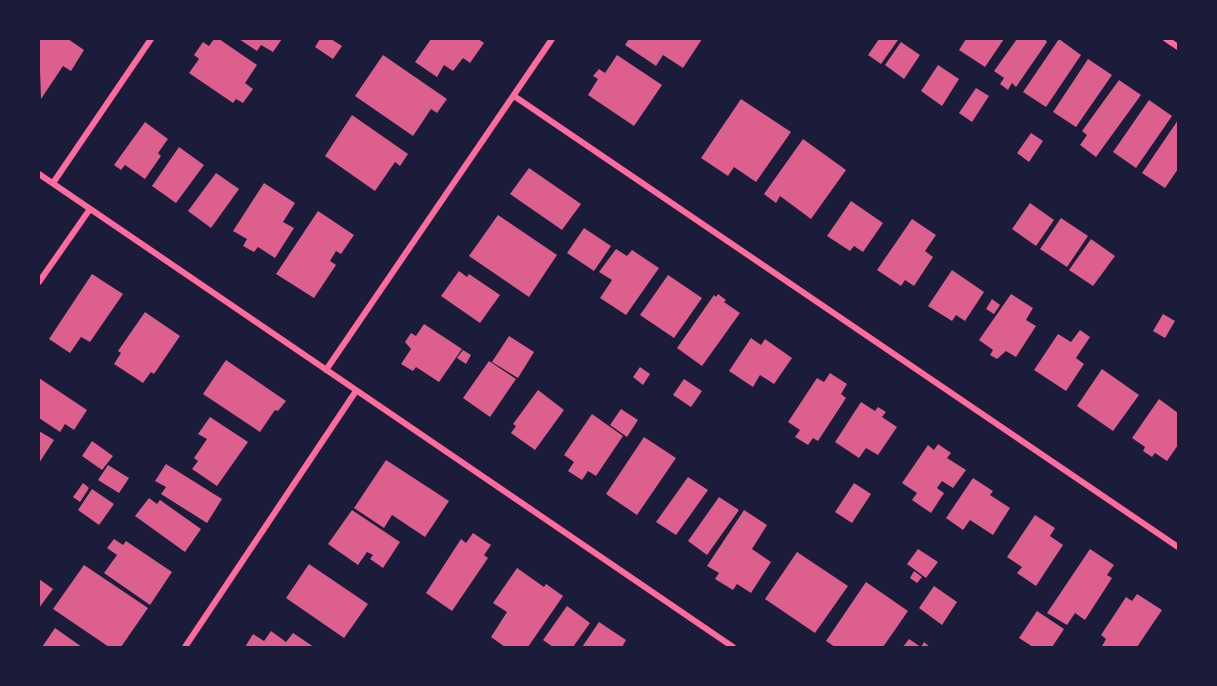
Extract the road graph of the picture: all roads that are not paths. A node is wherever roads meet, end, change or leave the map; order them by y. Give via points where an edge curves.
1 (150, 39) edge
2 (552, 39) edge
3 (1166, 39) edge
4 (1178, 47) edge
5 (514, 96) junction
6 (39, 174) edge
7 (53, 183) junction
8 (90, 209) junction
9 (39, 282) edge
10 (326, 370) junction
11 (356, 391) junction
12 (1178, 547) edge
13 (185, 647) edge
14 (733, 647) edge

1 - 7 street
2 - 5 street
3 - 4 street
5 - 10 street
5 - 12 street
6 - 7 street
7 - 8 street
8 - 9 street
8 - 10 street
10 - 11 street
11 - 13 street
11 - 14 street

